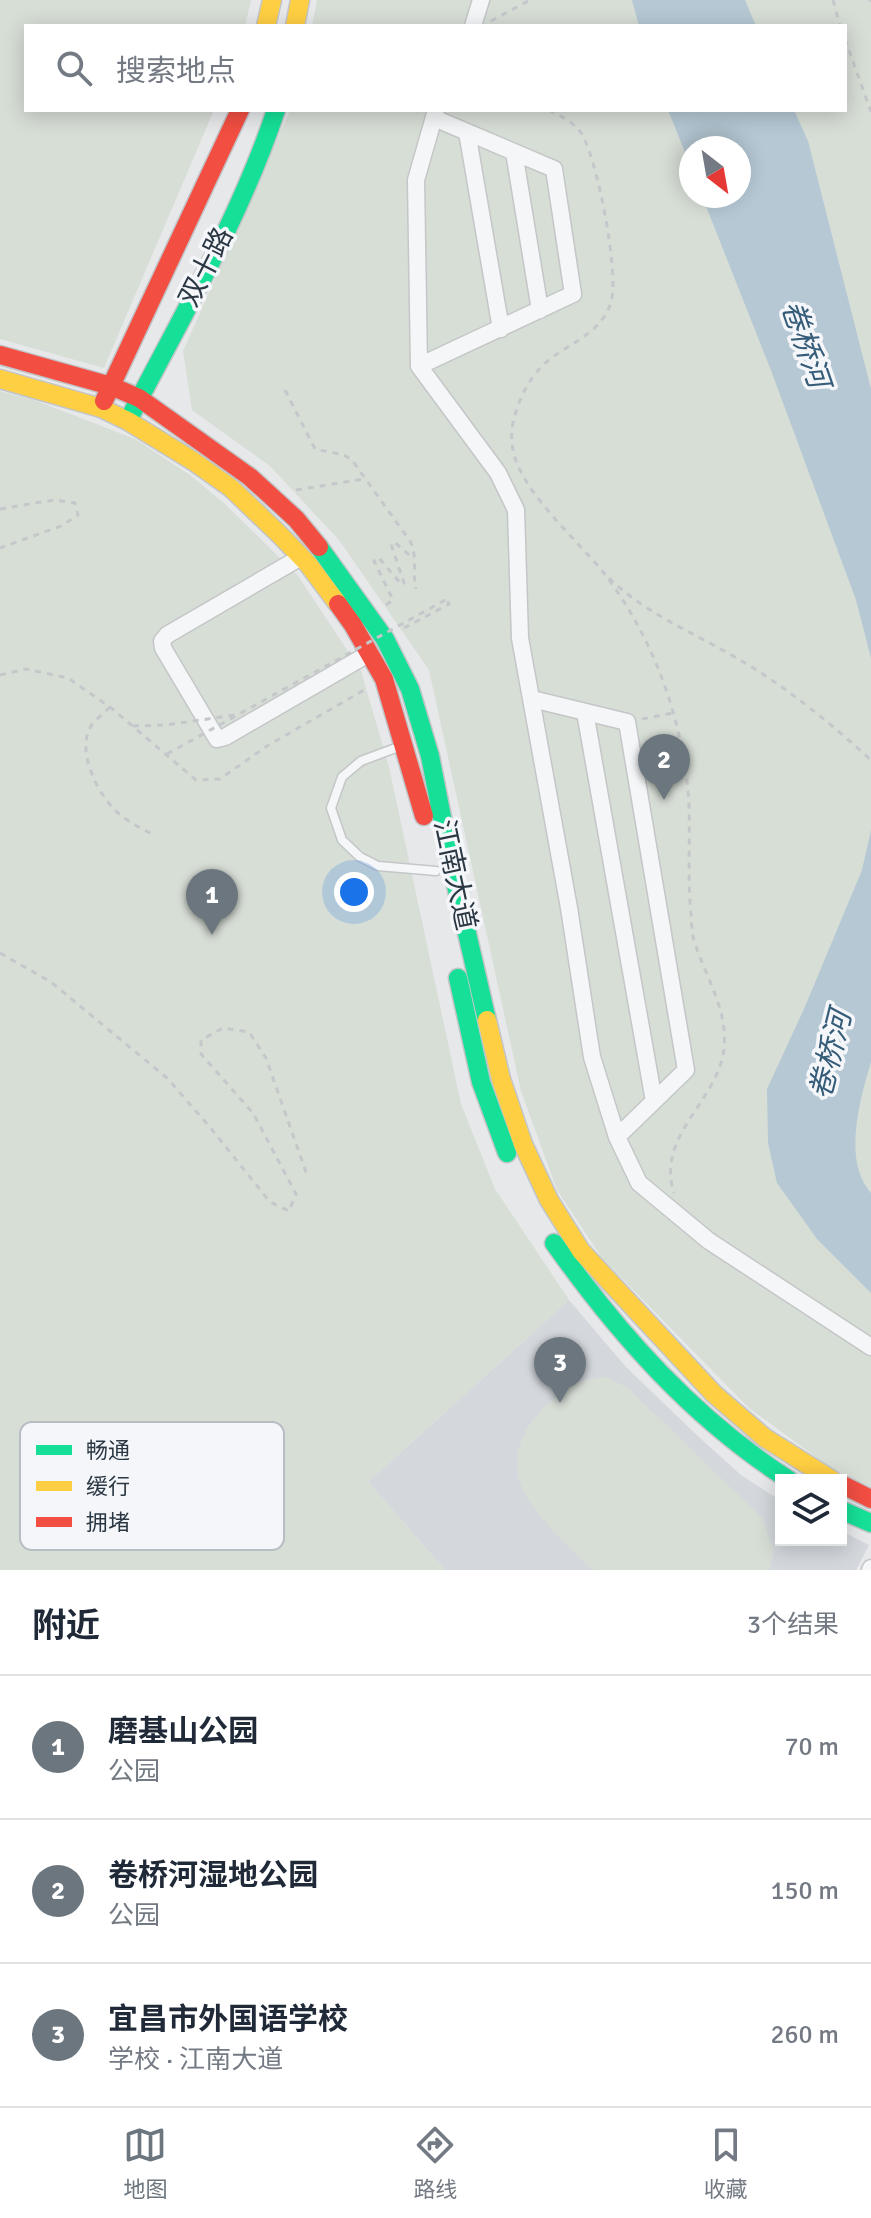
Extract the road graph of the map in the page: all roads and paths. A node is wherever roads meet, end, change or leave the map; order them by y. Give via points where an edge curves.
1 (272, 0) edge
2 (300, 0) edge
3 (481, 0) edge
4 (530, 0) edge
5 (833, 0) edge
6 (266, 24) edge
7 (295, 24) edge
8 (474, 24) edge
9 (487, 24) edge
10 (839, 24) edge
11 (847, 45) edge
12 (239, 112) edge
13 (275, 112) edge
14 (553, 112) edge
15 (871, 112) edge
16 (435, 114) edge
17 (467, 132) junction
18 (514, 152) junction
19 (540, 310) junction
20 (501, 329) junction
21 (0, 355) edge
22 (419, 366) junction
23 (0, 379) edge
24 (111, 386) junction
25 (285, 390) dead end
26 (139, 398) junction
27 (101, 408) junction
28 (128, 421) junction
29 (364, 479) junction
30 (297, 490) dead end
31 (0, 509) edge
32 (0, 548) edge
33 (301, 557) junction
34 (414, 559) junction
35 (604, 574) junction
36 (416, 589) dead end
37 (369, 615) junction
38 (385, 639) junction
39 (370, 653) junction
40 (532, 699) junction
41 (110, 707) dead end
42 (585, 712) junction
43 (673, 713) junction
44 (239, 714) junction
45 (627, 722) junction
46 (133, 726) dead end
47 (405, 744) junction
48 (167, 754) dead end
49 (871, 760) edge
50 (152, 834) dead end
51 (436, 871) junction
52 (0, 953) edge
53 (654, 1101) junction
54 (617, 1137) junction
55 (308, 1178) dead end
56 (676, 1198) dead end
57 (871, 1347) edge
58 (780, 1474) edge
59 (822, 1474) edge
60 (847, 1487) edge
61 (871, 1499) edge
62 (847, 1513) edge
63 (871, 1523) edge

1 - 6 main road
2 - 7 main road
3 - 8 street
4 - 9 path
5 - 10 path
11 - 15 path
12 - 24 main road, 双十路
13 - 26 main road, 双十路 via 214,253
14 - 35 path via 579,131 589,148 615,276 611,303 596,328 542,366 522,393 512,424 513,452 524,480
16 - 17 street
16 - 22 street via 416,180
17 - 18 street
17 - 20 street
18 - 19 street
18 - 19 street via 554,169 573,294
19 - 20 street
20 - 22 street
21 - 24 main road, 江南大道
22 - 40 street via 498,473 516,510 520,638
23 - 27 main road, 江南大道
24 - 26 main road, 江南大道
24 - 27 main road, 双十路
25 - 29 path via 315,449 344,455
26 - 28 main road, 双十路
26 - 37 main road, 江南大道 via 250,477 287,511
27 - 28 main road, 江南大道
28 - 33 main road, 江南大道 via 231,488
29 - 30 path
29 - 34 path via 410,541
31 - 32 path via 54,500 75,503 78,515
33 - 39 main road, 江南大道
33 - 39 street via 162,641 217,739
34 - 36 path
34 - 37 path via 391,544 402,585 378,557 374,561 393,600
35 - 43 path via 642,634
35 - 49 path via 651,612 779,686
37 - 38 main road, 江南大道
38 - 44 path, bridge via 449,604 447,599
38 - 59 main road, 江南大道 via 410,689 430,756 501,1079 549,1200 581,1251 714,1394 765,1438
39 - 47 main road, 江南大道
40 - 42 street
40 - 54 street via 592,1057
41 - 50 path via 89,730 87,753 95,780 113,808
42 - 45 street
42 - 53 street
43 - 45 path
43 - 56 path via 686,775 694,941 722,1013 724,1048 716,1079 672,1152
44 - 46 path, bridge
44 - 48 path, bridge
45 - 53 street via 686,1070
47 - 51 main road, 江南大道
47 - 51 lane via 361,761 342,777 331,808 342,840 360,857 378,866
51 - 58 main road, 江南大道 via 481,1082 505,1149 548,1233 578,1279 642,1353 720,1433
52 - 55 path via 51,982 167,1078 270,1202 289,1211 296,1194 253,1113 201,1054 201,1040 223,1028 249,1032 266,1058
53 - 54 street
54 - 57 street via 639,1183 709,1241
60 - 61 main road
62 - 63 main road

